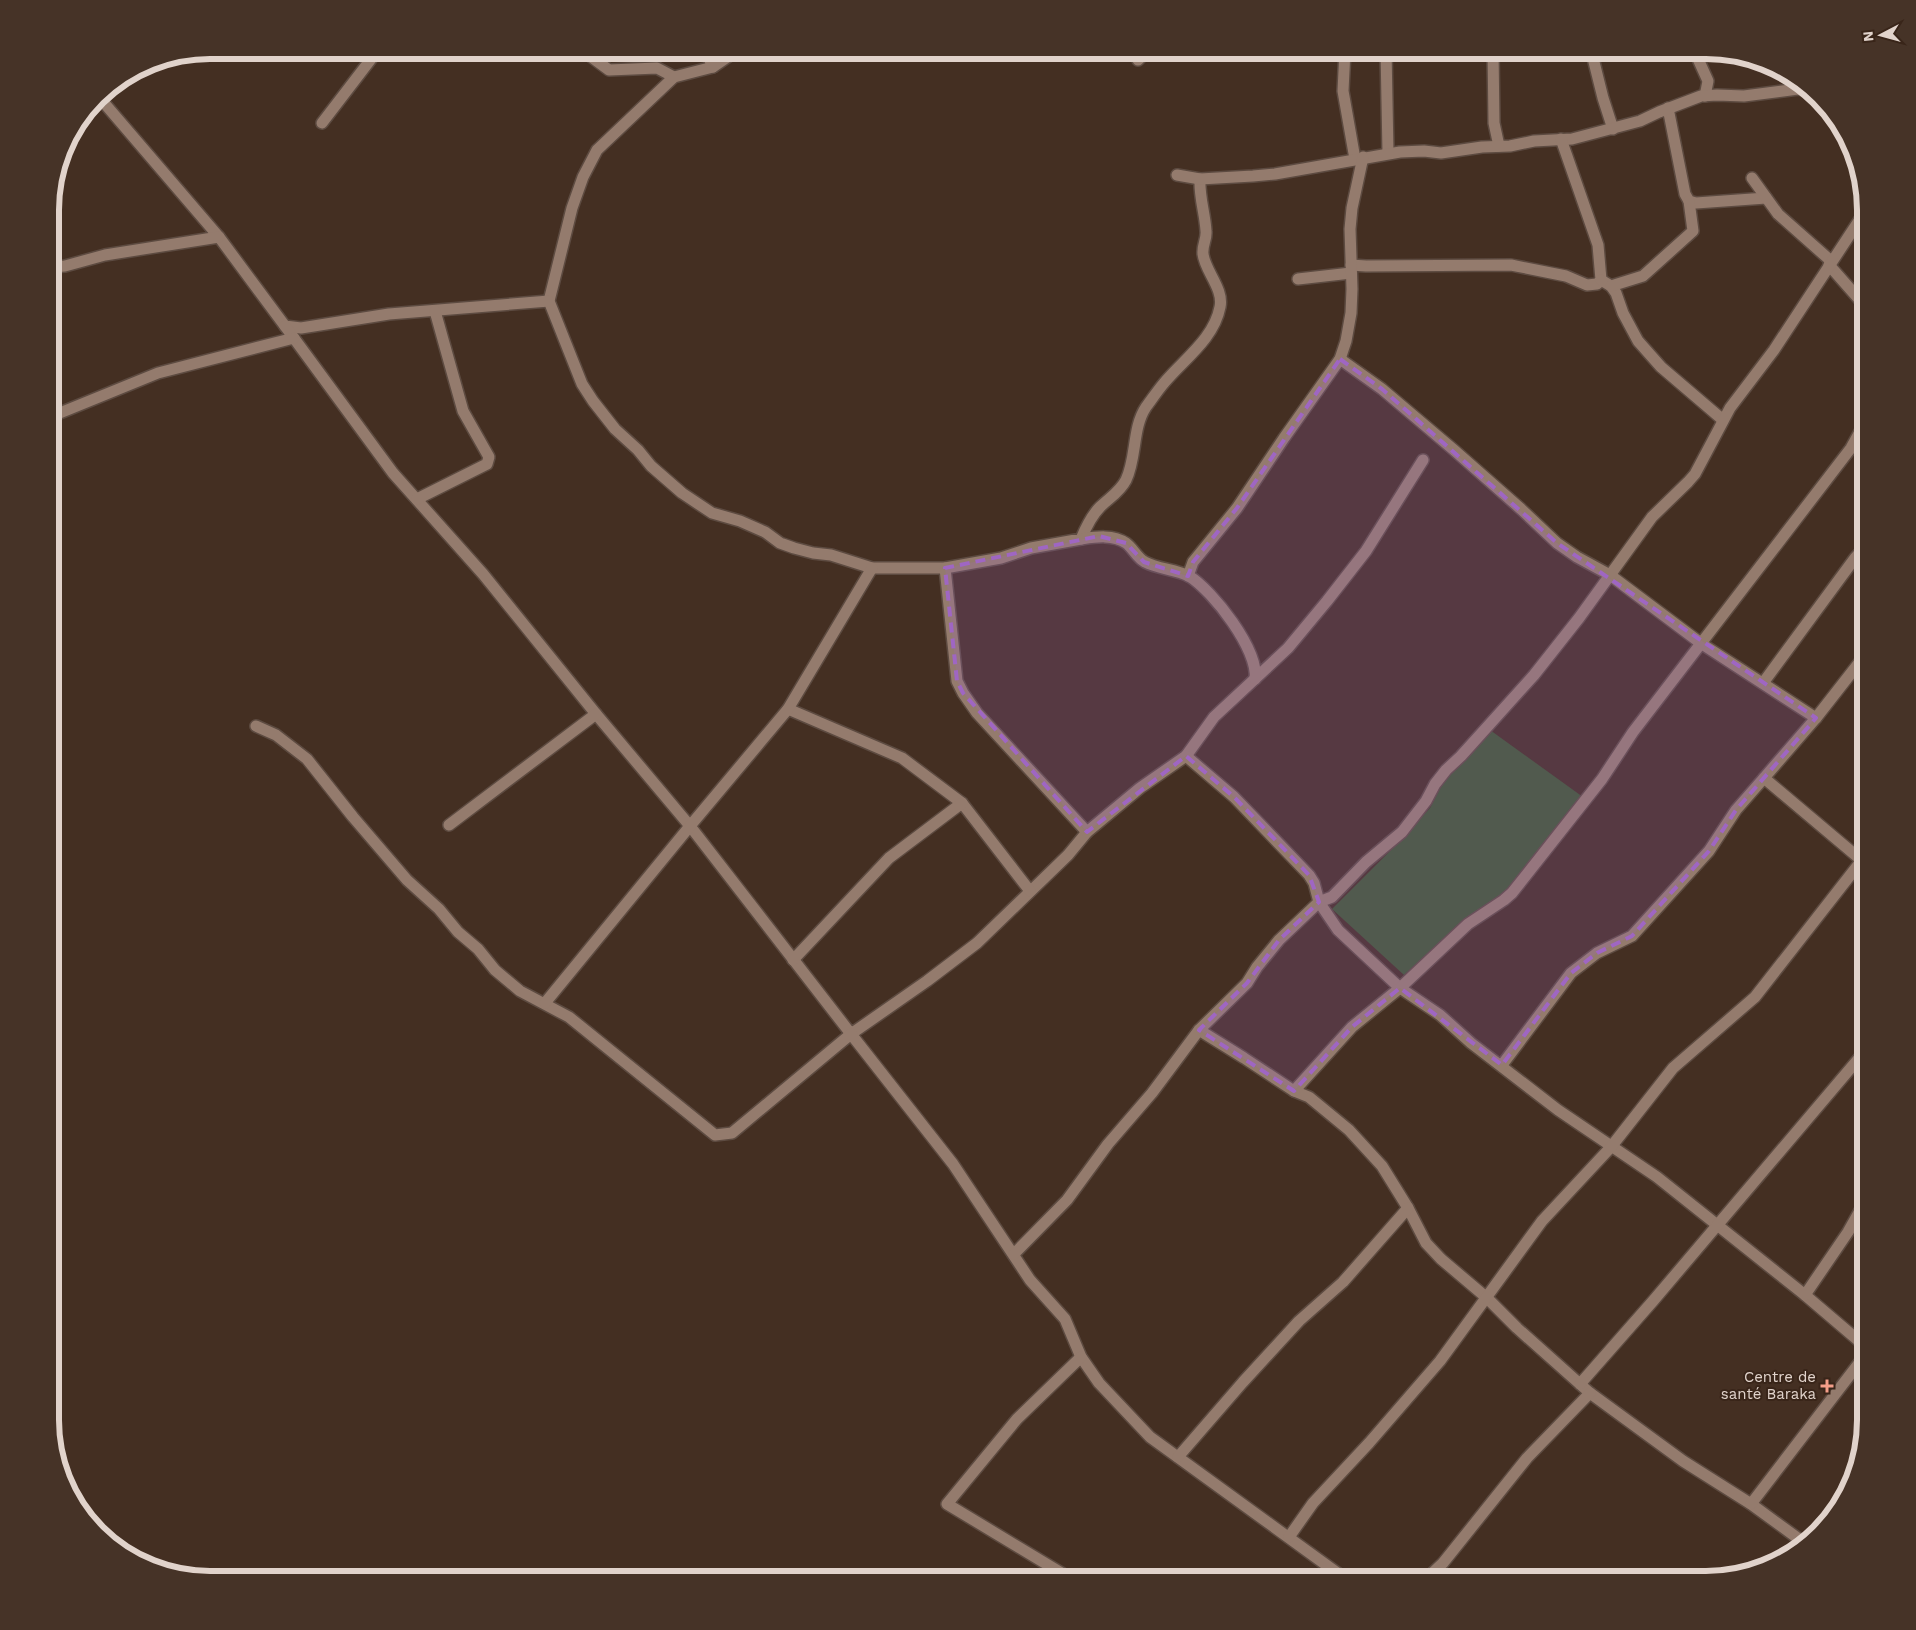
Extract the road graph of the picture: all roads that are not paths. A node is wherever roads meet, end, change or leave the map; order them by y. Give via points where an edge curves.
1 (371, 59) edge
2 (594, 59) edge
3 (709, 59) edge
4 (724, 59) edge
5 (1345, 59) edge
6 (1386, 59) edge
7 (1493, 59) edge
8 (1594, 59) edge
9 (1698, 59) edge
10 (712, 67) junction
11 (674, 77) junction
12 (1798, 90) edge
13 (1705, 96) junction
14 (104, 102) edge
15 (1668, 108) junction
16 (322, 123) dead end
17 (1613, 129) junction
18 (1561, 139) junction
19 (1499, 146) junction
20 (1388, 153) junction
21 (1359, 158) junction
22 (1177, 175) dead end
23 (1752, 178) dead end
24 (1200, 179) junction
25 (1766, 198) junction
26 (1689, 201) junction
27 (1857, 223) edge
28 (219, 237) junction
29 (1830, 263) junction
30 (59, 266) edge
31 (1351, 269) junction
32 (1298, 279) dead end
33 (1606, 283) junction
34 (1857, 295) edge
35 (549, 301) junction
36 (436, 311) junction
37 (285, 326) junction
38 (294, 338) junction
39 (1340, 359) junction
40 (59, 413) edge
41 (1723, 420) junction
42 (1857, 437) edge
43 (1423, 460) dead end
44 (417, 499) junction
45 (1081, 539) junction
46 (1857, 556) edge
47 (872, 568) junction
48 (945, 568) junction
49 (1610, 575) junction
50 (1188, 576) junction
51 (1702, 644) junction
52 (1857, 666) edge
53 (1255, 679) junction
54 (1763, 684) junction
55 (788, 709) junction
56 (596, 714) junction
57 (1816, 718) junction
58 (256, 726) dead end
59 (1186, 756) junction
60 (1764, 778) junction
61 (962, 803) junction
62 (450, 824) dead end
63 (690, 826) junction
64 (1087, 832) junction
65 (1857, 853) edge
66 (1857, 868) edge
67 (1030, 891) junction
68 (1320, 902) junction
69 (793, 960) junction
70 (1400, 988) junction
71 (545, 1003) junction
72 (1199, 1030) junction
73 (851, 1034) junction
74 (1857, 1060) edge
75 (1502, 1066) junction
76 (1294, 1091) junction
77 (1610, 1146) junction
78 (1408, 1208) junction
79 (1857, 1216) edge
80 (1718, 1225) junction
81 (1014, 1254) junction
82 (1805, 1295) junction
83 (1487, 1298) junction
84 (1857, 1339) edge
85 (1081, 1357) junction
86 (1857, 1366) edge
87 (1580, 1384) junction
88 (1590, 1393) junction
89 (1178, 1457) junction
90 (1751, 1504) junction
91 (1290, 1537) junction
92 (1799, 1539) edge
93 (1058, 1571) edge
94 (1336, 1571) edge
95 (1435, 1571) edge

1 - 16 street
2 - 11 street via 609,70 657,68
3 - 10 street
4 - 10 street
5 - 21 street via 1344,91
6 - 20 street
7 - 19 street via 1494,123
8 - 17 street
9 - 13 street via 1708,81
10 - 11 street
11 - 35 street via 597,150 572,208
12 - 13 street via 1744,96
13 - 15 street
14 - 28 street
15 - 17 street
15 - 26 street
17 - 18 street
18 - 19 street
18 - 33 street via 1598,245
19 - 20 street via 1441,153
20 - 21 street
21 - 24 street via 1276,174
21 - 31 street via 1350,229
22 - 24 street
23 - 25 street
24 - 45 street via 1199,193 1207,234 1203,255 1220,306 1201,343 1144,409 1127,479 1088,522
25 - 26 street
25 - 29 street via 1778,214
26 - 33 street via 1693,231 1643,276
27 - 29 street
28 - 30 street via 105,255
28 - 37 street
29 - 34 street
29 - 41 street via 1774,350
31 - 32 street
31 - 33 street via 1511,265 1566,276 1587,285
31 - 39 street via 1351,313
33 - 41 street via 1616,293 1638,341 1661,367
35 - 36 street
35 - 47 street via 582,384 593,401 615,429 676,488 712,513 765,532 780,543
36 - 37 street via 390,314 301,328
36 - 44 street via 463,411 489,457 487,464
37 - 38 street
38 - 40 street via 158,373
38 - 44 street via 393,473
39 - 49 street via 1382,389 1454,450 1556,543
39 - 50 street via 1237,508 1193,562
41 - 49 street via 1695,474 1652,517
42 - 51 street
43 - 53 street via 1366,551 1288,648
44 - 56 street via 484,574
45 - 48 street
45 - 50 street via 1112,538 1126,543 1144,562
46 - 54 street
47 - 48 street
47 - 55 street
48 - 64 street via 957,681 962,693
49 - 51 street
49 - 68 street via 1534,675 1446,770 1402,832 1366,862 1332,897
50 - 53 street via 1206,590 1226,614 1253,658
51 - 54 street
51 - 70 street via 1512,893 1468,924
52 - 57 street
53 - 59 street via 1214,717
54 - 57 street
55 - 61 street via 902,758
55 - 63 street
56 - 62 street
56 - 63 street
57 - 60 street
58 - 71 street via 276,735 307,760 406,880 440,909 501,975 520,991
59 - 64 street via 1140,788
59 - 68 street via 1234,797 1309,875
60 - 65 street
60 - 75 street via 1736,810 1709,851 1632,936 1597,953 1571,973
61 - 67 street
61 - 69 street via 889,858
63 - 69 street
63 - 71 street
64 - 67 street
66 - 77 street via 1755,997 1673,1068
67 - 73 street via 977,943
68 - 70 street via 1338,930
68 - 72 street via 1279,940 1247,983
69 - 73 street
70 - 75 street via 1440,1015
70 - 76 street via 1352,1027
71 - 73 street via 569,1017 716,1135 732,1133
72 - 76 street
72 - 81 street via 1067,1200
73 - 81 street via 953,1164
74 - 80 street
75 - 77 street
76 - 78 street via 1309,1097 1349,1130 1382,1166
77 - 80 street via 1657,1177
77 - 83 street via 1542,1221
78 - 83 street via 1426,1243
78 - 89 street via 1343,1282 1299,1321
79 - 82 street
80 - 82 street
80 - 87 street
81 - 85 street via 1030,1280 1065,1319
82 - 84 street
83 - 87 street
83 - 91 street via 1440,1361 1313,1503
85 - 89 street via 1099,1383 1150,1437
85 - 93 street via 1017,1419 948,1504
86 - 90 street
87 - 88 street
88 - 90 street via 1682,1461
88 - 95 street via 1527,1458
89 - 91 street
90 - 92 street
91 - 94 street

